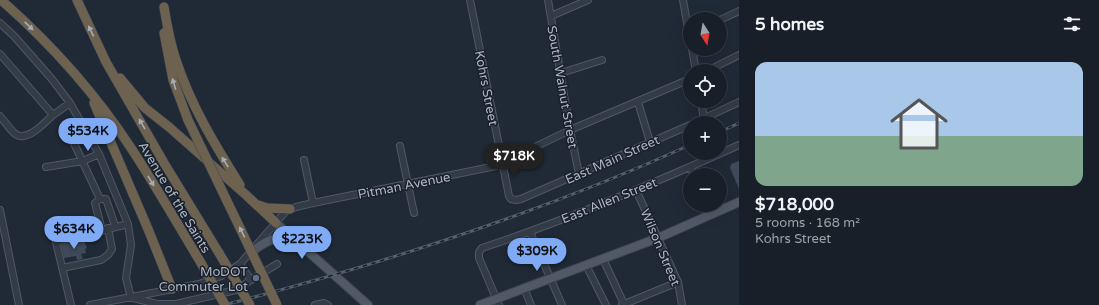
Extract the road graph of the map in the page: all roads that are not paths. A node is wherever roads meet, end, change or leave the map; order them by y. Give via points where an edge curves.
1 (0, 0) edge
2 (77, 0) edge
3 (470, 0) edge
4 (548, 0) edge
5 (588, 0) edge
6 (684, 0) edge
7 (164, 3) edge
8 (739, 11) edge
9 (686, 12) edge
10 (551, 16) junction
11 (727, 17) edge
12 (0, 23) edge
13 (0, 54) edge
14 (739, 56) edge
15 (602, 60) dead end
16 (106, 62) junction
17 (722, 64) edge
18 (561, 73) junction
19 (683, 82) edge
20 (89, 91) junction
21 (638, 102) junction
22 (739, 102) edge
23 (70, 103) junction
24 (53, 115) junction
25 (0, 116) edge
26 (710, 116) edge
27 (683, 128) edge
28 (570, 130) junction
29 (72, 139) dead end
30 (650, 142) junction
31 (739, 145) edge
32 (400, 146) dead end
33 (99, 154) junction
34 (304, 160) dead end
35 (83, 161) junction
36 (501, 163) junction
37 (46, 167) dead end
38 (690, 167) joint
39 (579, 174) junction
40 (408, 184) junction
41 (636, 190) junction
42 (246, 195) junction
43 (100, 199) junction
44 (511, 199) joint
45 (739, 202) edge
46 (313, 203) junction
47 (256, 204) junction
48 (290, 209) junction
49 (0, 210) edge
50 (414, 213) dead end
51 (713, 213) joint
52 (276, 223) junction
53 (128, 224) junction
54 (115, 226) junction
55 (105, 229) junction
56 (530, 232) junction
57 (3, 238) edge
58 (658, 238) junction
59 (294, 239) junction
60 (254, 250) junction
61 (603, 259) junction
62 (240, 264) junction
63 (276, 264) dead end
64 (586, 265) junction
65 (62, 268) junction
66 (550, 279) junction
67 (251, 280) junction
68 (678, 282) junction
69 (524, 288) junction
70 (172, 289) junction
71 (131, 298) junction
72 (498, 302) edge
73 (365, 304) edge
74 (19, 305) edge
75 (71, 305) edge
76 (90, 305) edge
77 (225, 305) edge
78 (250, 305) edge
79 (277, 305) edge
80 (315, 305) edge
81 (328, 305) edge
82 (480, 305) edge
83 (531, 305) edge
84 (562, 305) edge
85 (606, 305) edge
86 (623, 305) edge
87 (682, 305) edge

1 -> 20 highway, Avenue of the Saints via 41,38
16 -> 2 highway, Avenue of the Saints
3 - 36 street, Kohrs Street
4 - 10 street, South Walnut Street
5 - 10 street
6 - 9 street
42 -> 7 highway via 204,126 182,78
79 -> 7 highway, bridge via 188,120 173,80 164,34
8 - 11 street
10 - 18 street, South Walnut Street
12 - 23 street via 30,53
13 - 24 street
14 - 17 street
15 - 18 street
16 - 42 highway via 145,108
78 -> 16 highway, Avenue of the Saints, bridge
18 - 28 street, South Walnut Street
19 - 21 street, Pitman Avenue
20 - 70 highway
20 -> 77 highway, Avenue of the Saints, bridge via 131,149
21 - 28 street, Pitman Avenue
21 - 30 street
22 - 26 street
23 - 24 street
23 - 33 street
24 - 25 street via 25,136 15,134
27 - 30 street, East Main Street
28 - 36 street, Pitman Avenue
28 - 39 street, South Walnut Street
29 - 35 street
30 - 39 street, East Main Street
31 - 38 street, East Allen Street
32 - 40 street
33 - 35 street
33 - 53 street
34 - 46 street
35 - 37 street
35 - 43 street
36 - 40 street, Pitman Avenue
36 - 44 street, Kohrs Street
38 - 41 street, East Allen Street
39 - 44 street, East Main Street via 521,199
40 - 46 street, Pitman Avenue
40 - 50 street
41 - 56 street, East Allen Street
41 - 58 street, Wilson Street
42 - 47 highway
43 - 54 street via 106,199
43 - 55 street via 95,203
45 - 51 main road
46 - 48 street, Pitman Avenue
47 - 48 highway via 267,208
47 - 52 highway
48 - 52 street
49 - 57 street
51 - 58 main road
52 - 59 main road
52 - 60 street
53 - 54 street
53 - 71 street via 131,245 126,278
54 - 55 street
55 - 65 street via 112,249 108,255 101,260
55 - 65 street via 57,241
56 - 66 street
56 - 72 street, East Allen Street via 482,248 479,252 479,258
57 - 74 street
58 - 61 main road
58 - 68 street, Wilson Street
59 - 60 main road via 268,240
59 - 73 main road
60 - 62 street
61 - 64 main road
61 - 86 street
62 - 67 street
62 - 70 street via 221,276 199,284
63 - 67 street
64 - 66 main road
64 - 85 street
65 - 75 street
66 - 69 main road
66 - 84 street
67 - 71 street via 236,290 176,304 157,304
68 - 86 street
68 - 87 street, Wilson Street
69 - 72 main road
69 - 83 street
70 - 71 street
71 - 76 street
72 - 82 main road
80 - 81 street

